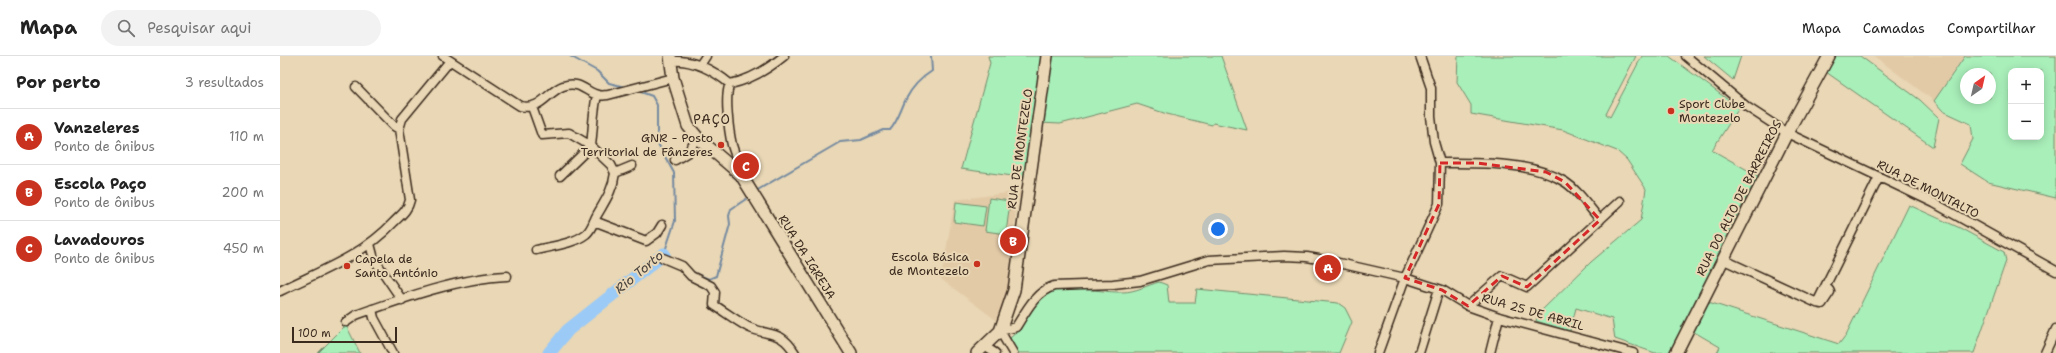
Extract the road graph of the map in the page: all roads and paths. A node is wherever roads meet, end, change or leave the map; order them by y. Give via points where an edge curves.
1 (706, 56) edge
2 (784, 56) edge
3 (1047, 56) edge
4 (1420, 56) edge
5 (1686, 56) edge
6 (1829, 56) edge
7 (446, 59) edge
8 (670, 59) edge
9 (700, 64) junction
10 (672, 78) junction
11 (730, 84) junction
12 (356, 87) dead end
13 (597, 95) junction
14 (532, 107) junction
15 (399, 129) junction
16 (1787, 133) junction
17 (698, 138) junction
18 (591, 146) junction
19 (675, 160) dead end
20 (1440, 163) junction
21 (632, 166) dead end
22 (615, 173) junction
23 (741, 175) junction
24 (560, 176) dead end
25 (1879, 178) junction
26 (1620, 201) dead end
27 (594, 220) junction
28 (1600, 220) junction
29 (662, 225) dead end
30 (370, 244) junction
31 (536, 250) dead end
32 (663, 258) dead end
33 (1722, 259) junction
34 (2056, 271) edge
35 (507, 276) dead end
36 (1405, 278) junction
37 (1439, 289) junction
38 (280, 291) edge
39 (402, 300) junction
40 (1468, 306) junction
41 (372, 309) junction
42 (1499, 317) junction
43 (346, 322) dead end
44 (2056, 329) edge
45 (1000, 330) junction
46 (980, 350) edge
47 (1617, 351) edge
48 (393, 353) edge
49 (795, 353) edge
50 (851, 353) edge
51 (995, 353) edge
52 (1013, 353) edge
53 (1378, 353) edge
54 (1419, 353) edge
55 (1490, 353) edge
56 (1633, 353) edge
57 (1676, 353) edge
58 (2045, 353) edge

1 - 9 street
2 - 11 street via 744,81
3 - 45 street, RUA DE MONTEZELO via 1014,290
4 - 20 street via 1431,88 1434,142
5 - 16 street, RUA DE MONTALTO via 1747,107
6 - 16 street, RUA DO ALTO DE BARREIROS
7 - 14 street via 520,106
7 - 15 street via 402,119
8 - 9 street
8 - 10 street, RUA DA IGREJA
9 - 11 street
10 - 13 street via 619,93
10 - 17 street, RUA DA IGREJA via 688,126
11 - 23 street via 726,93 728,123 732,147 741,166
12 - 15 street
13 - 14 street via 576,84 564,86
13 - 18 street via 593,110 594,131
14 - 18 street via 542,136 569,133
15 - 30 street via 410,200 408,208
16 - 25 street, RUA DE MONTALTO
16 - 33 street, RUA DO ALTO DE BARREIROS
17 - 19 street via 688,152
17 - 23 street, RUA DA IGREJA
18 - 22 street via 611,165
18 - 24 street
20 - 28 street via 1477,163 1546,172 1565,182 1579,194
20 - 36 street via 1439,204
21 - 22 street
22 - 27 street via 609,195
23 - 50 street, RUA DA IGREJA
25 - 33 street via 1817,303
25 - 34 street, RUA DE MONTALTO via 1934,204
26 - 28 street
27 - 29 street via 646,241
27 - 31 street via 591,230 586,235
28 - 40 street via 1527,287 1502,276
30 - 38 street via 334,266
30 - 39 street via 374,260
32 - 49 street via 682,266 691,276 711,286 715,292 714,305 749,327 785,339
33 - 57 street, RUA DO ALTO DE BARREIROS
35 - 39 street via 468,280
36 - 37 street, RUA 25 DE ABRIL
36 - 45 street, RUA 25 DE ABRIL via 1307,257 1209,260 1140,281 1047,288 1035,298 1016,327
36 - 53 street
37 - 40 street, RUA 25 DE ABRIL
37 - 54 street
39 - 41 street
40 - 42 street, RUA 25 DE ABRIL
41 - 43 street
41 - 48 street via 374,318
42 - 47 street, RUA 25 DE ABRIL
42 - 55 street
44 - 58 street
45 - 46 street, RUA DE MONTEZELO
45 - 52 street
46 - 51 street
47 - 56 street, RUA 25 DE ABRIL

